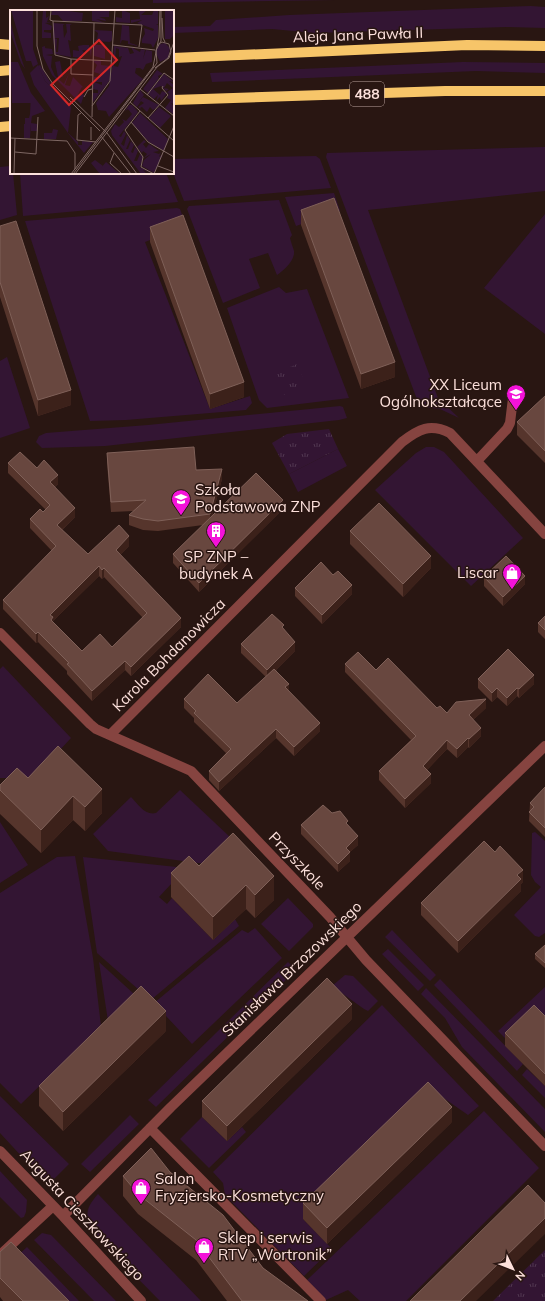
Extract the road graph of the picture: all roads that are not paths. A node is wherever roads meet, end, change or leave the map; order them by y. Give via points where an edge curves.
1 (0, 44) edge
2 (10, 45) edge
3 (545, 46) edge
4 (174, 58) edge
5 (545, 91) edge
6 (174, 101) edge
7 (10, 102) edge
8 (0, 103) edge
9 (10, 126) edge
10 (0, 127) edge
11 (513, 398) dead end
12 (477, 461) junction
13 (545, 534) edge
14 (0, 633) edge
15 (110, 735) junction
16 (545, 746) edge
17 (347, 937) junction
18 (150, 1128) junction
19 (545, 1146) edge
20 (0, 1151) edge
21 (53, 1206) junction
22 (63, 1216) junction
23 (0, 1255) edge
24 (141, 1301) edge
25 (321, 1301) edge

1 - 2 main road
3 - 4 main road, Aleja Jana Pawła II via 467,46
5 - 6 main road, 488 via 445,91
7 - 8 main road
9 - 10 main road
11 - 12 street via 507,429
12 - 13 street, Karola Bohdanowicza
12 - 15 street, Karola Bohdanowicza via 443,429 426,428 414,433 402,442
14 - 15 street, Przyszkole via 90,724
15 - 17 street, Przyszkole via 191,771
16 - 17 street, Stanisława Brzozowskiego
17 - 18 street, Stanisława Brzozowskiego
17 - 19 street, Przyszkole via 366,960
18 - 22 street, Stanisława Brzozowskiego
18 - 25 street
20 - 21 street, Augusta Cieszkowskiego
21 - 22 street, Augusta Cieszkowskiego
21 - 23 street
22 - 24 street, Augusta Cieszkowskiego

